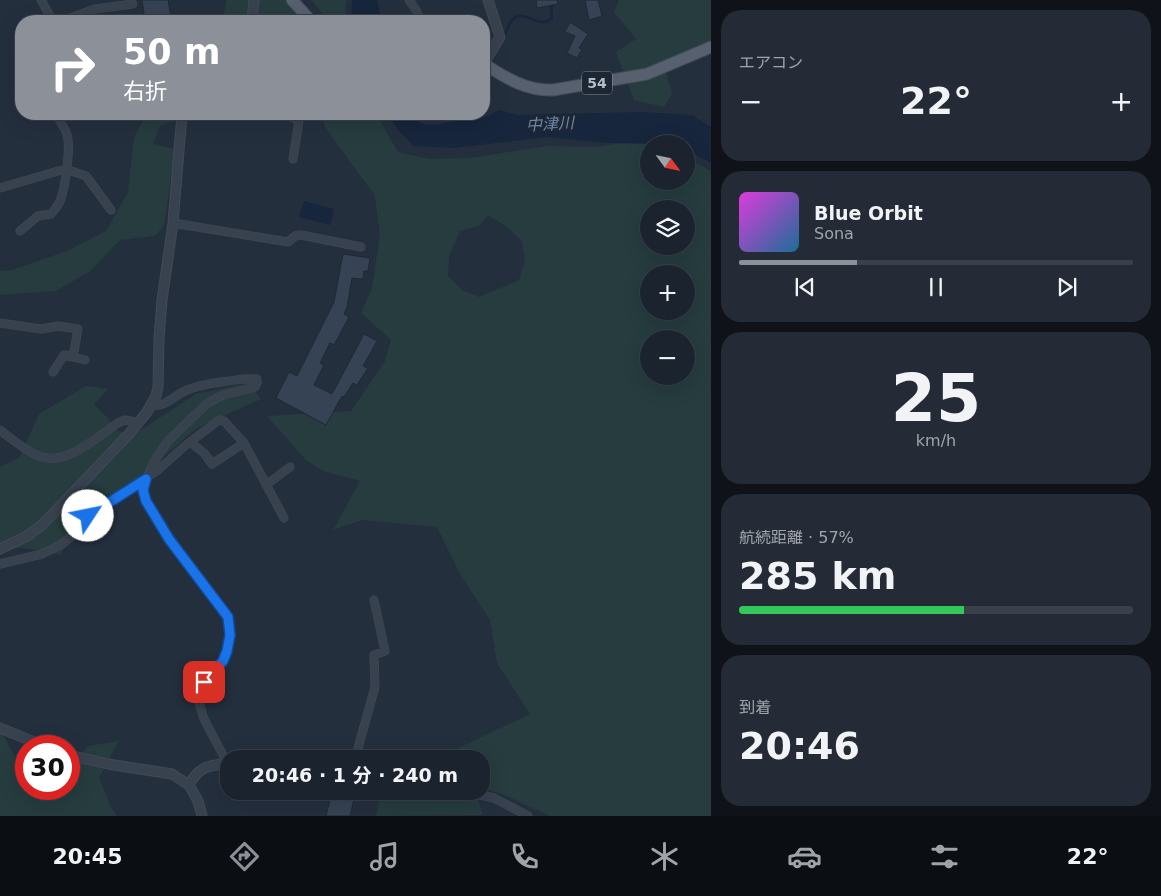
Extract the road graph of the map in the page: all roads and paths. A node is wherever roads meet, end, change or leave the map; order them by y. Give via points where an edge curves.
1 (41, 0) edge
2 (254, 0) edge
3 (292, 0) edge
4 (409, 0) edge
5 (488, 0) edge
6 (133, 4) dead end
7 (49, 15) edge
8 (78, 15) edge
9 (253, 15) edge
10 (306, 15) edge
11 (418, 15) edge
12 (711, 47) edge
13 (490, 54) edge
14 (490, 67) edge
15 (59, 120) edge
16 (182, 120) edge
17 (300, 120) edge
18 (293, 159) dead end
19 (65, 169) junction
20 (0, 188) edge
21 (112, 210) dead end
22 (173, 223) junction
23 (20, 230) dead end
24 (361, 247) dead end
25 (0, 323) edge
26 (74, 357) junction
27 (85, 360) dead end
28 (53, 372) dead end
29 (152, 405) junction
30 (139, 423) junction
31 (0, 430) edge
32 (190, 442) junction
33 (244, 443) junction
34 (290, 468) dead end
35 (146, 479) junction
36 (266, 485) junction
37 (284, 518) dead end
38 (0, 550) edge
39 (0, 564) edge
40 (374, 600) dead end
41 (0, 728) edge
42 (17, 735) edge
43 (220, 750) edge
44 (357, 750) edge
45 (80, 758) edge
46 (220, 764) edge
47 (189, 785) junction
48 (490, 797) edge
49 (202, 816) edge
50 (528, 816) edge

1 - 7 street
2 - 9 street
3 - 10 main road
4 - 11 street
5 - 13 street via 500,37
6 - 8 street via 95,9
12 - 14 main road, 54 via 646,74 553,90 525,86
15 - 19 street via 69,142
16 - 22 street
17 - 18 street
19 - 20 street
19 - 21 street via 86,176
19 - 23 street via 60,201 51,214 38,216
22 - 24 street via 288,242 295,236 301,236
22 - 29 street via 162,300 158,387
25 - 26 street via 41,329 58,326 78,329
26 - 27 street
26 - 28 street via 64,355
29 - 30 street
29 - 35 street via 160,406 194,388 252,378 258,381 255,387 223,395 205,406 168,442
30 - 31 street via 125,420 118,423 72,454 56,459 33,454
30 - 38 street via 42,525
32 - 33 street via 212,464
32 - 33 street via 219,420 224,421
32 - 35 street
33 - 36 street
34 - 36 street
35 - 39 street via 92,513 72,536 58,546 36,556
35 - 43 street via 143,490 146,501 229,623 230,640 225,657 197,696 204,719
36 - 37 street
40 - 44 street via 385,651 374,655 375,687
41 - 42 street
45 - 47 street via 162,771
46 - 47 street via 203,767 195,773
47 - 49 street
48 - 50 street

